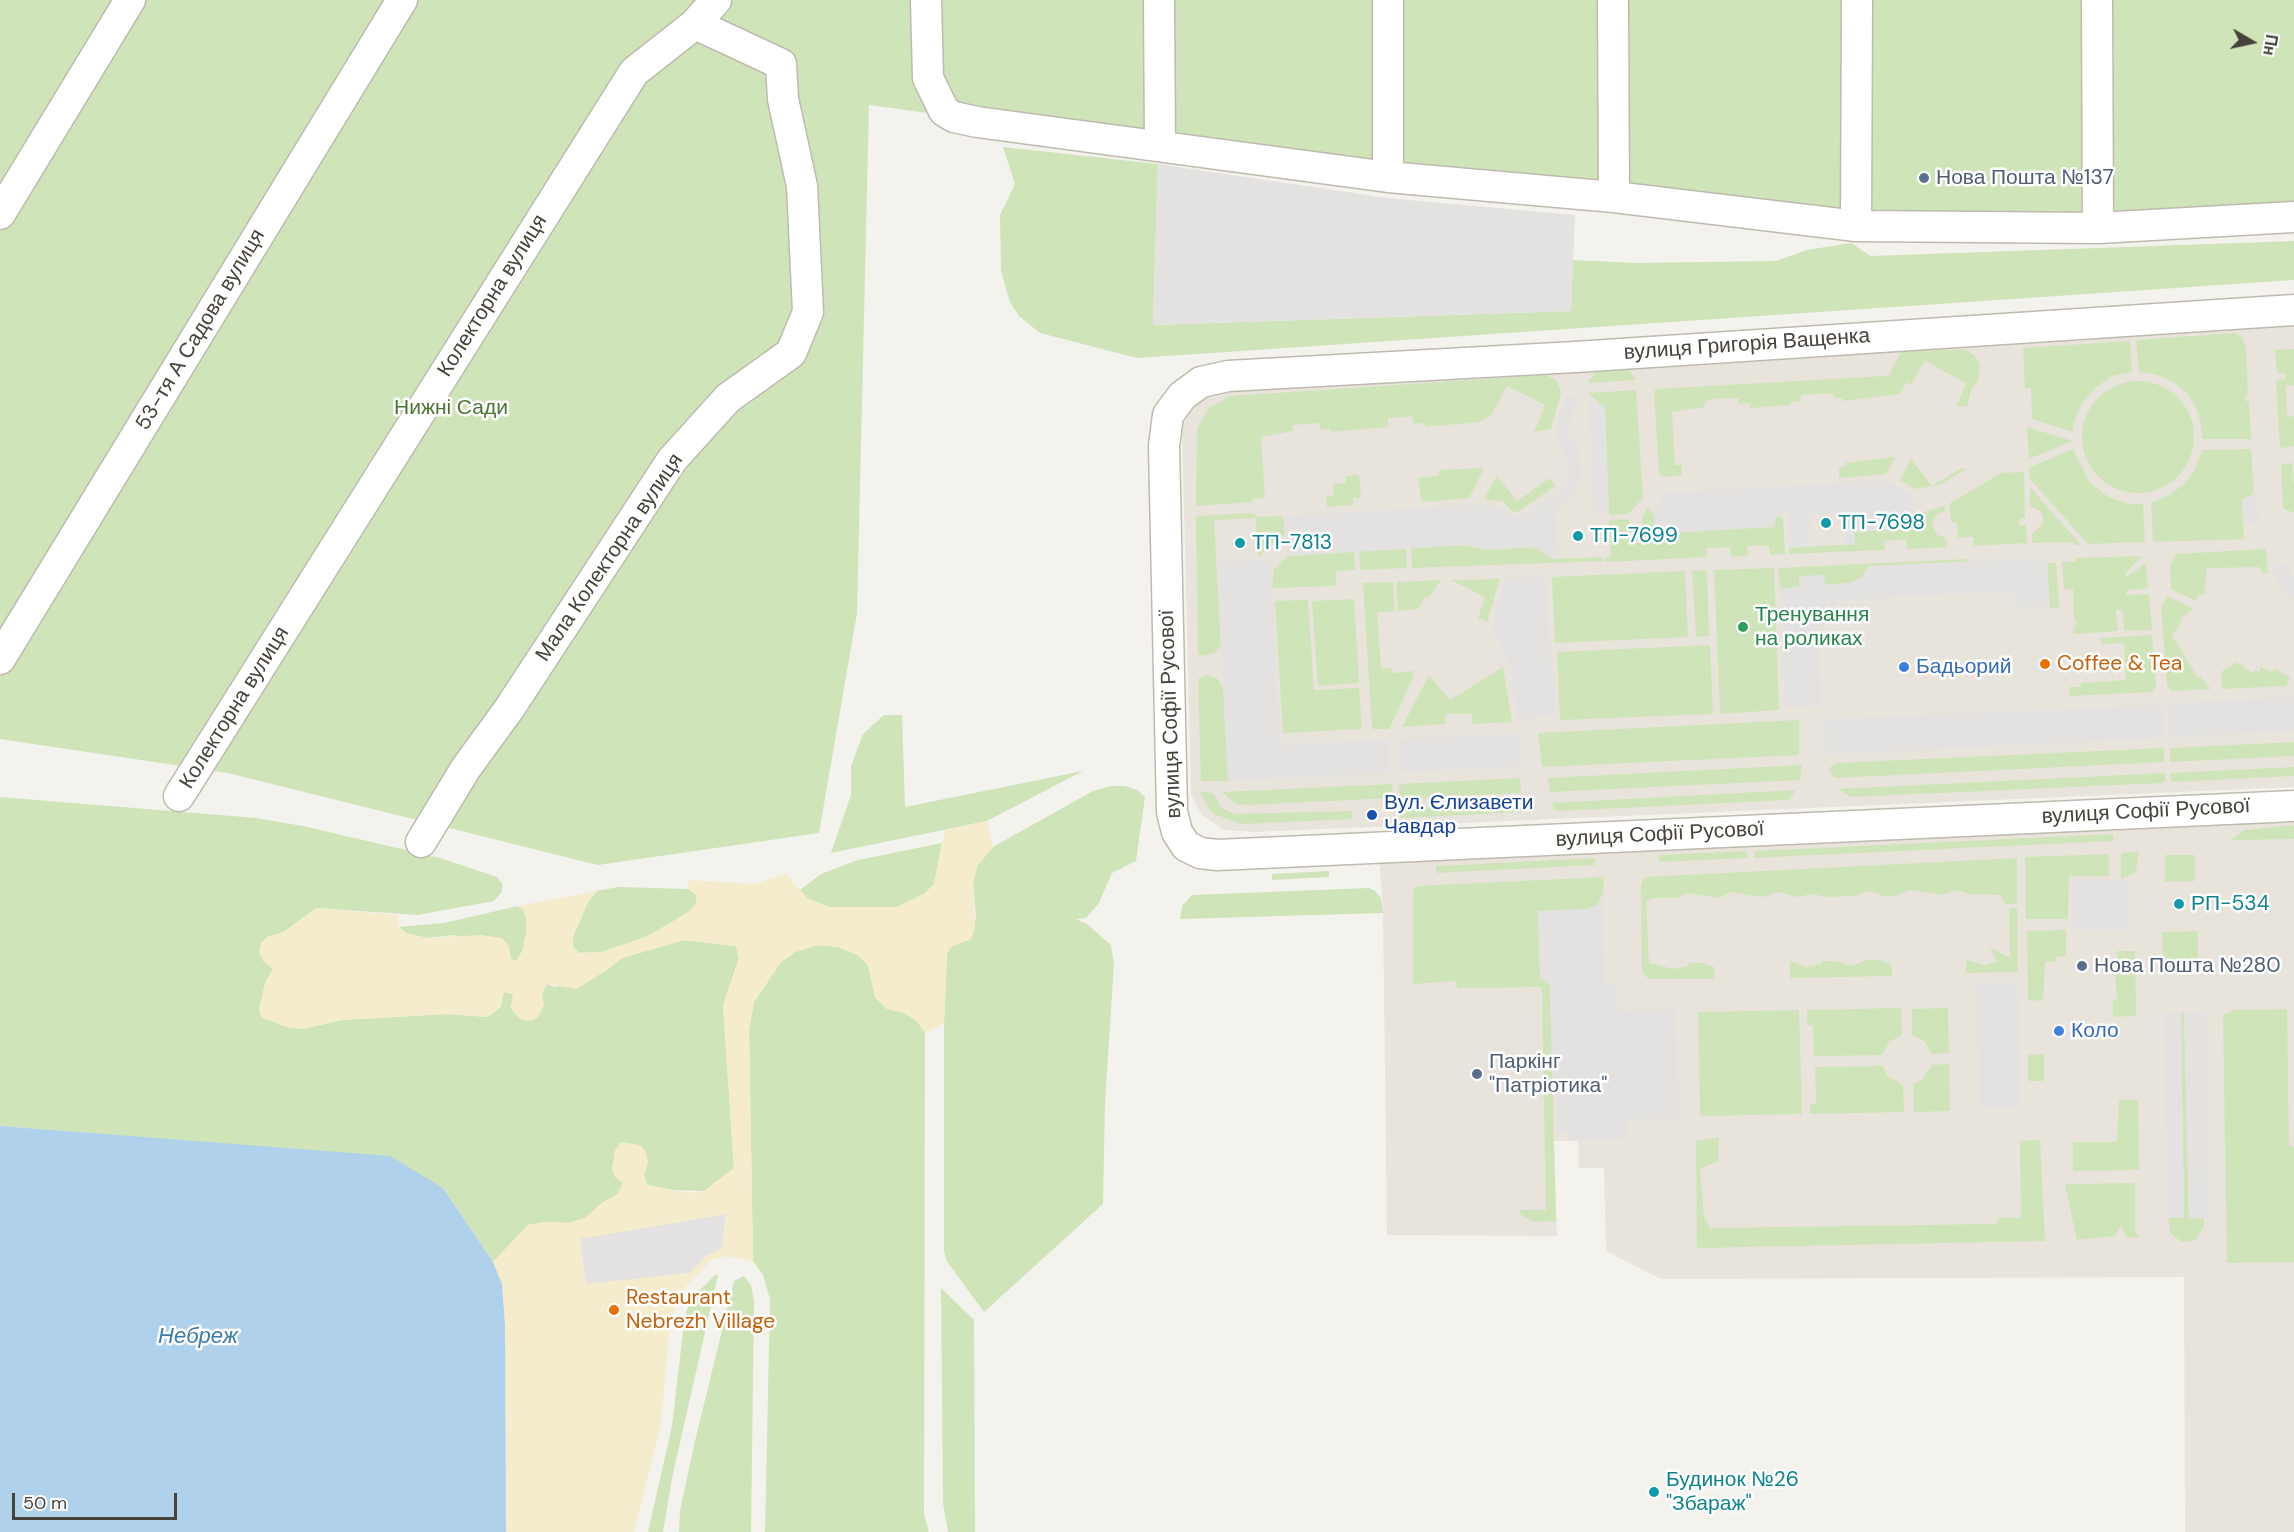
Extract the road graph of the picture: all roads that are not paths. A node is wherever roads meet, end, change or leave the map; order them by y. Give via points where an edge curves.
1 (130, 0) edge
2 (402, 0) edge
3 (716, 0) edge
4 (926, 0) edge
5 (1159, 0) edge
6 (1388, 0) edge
7 (1613, 0) edge
8 (1857, 0) edge
9 (2097, 0) edge
10 (695, 24) junction
11 (1160, 145) junction
12 (1388, 177) junction
13 (1614, 196) junction
14 (0, 214) edge
15 (2294, 218) edge
16 (1856, 226) junction
17 (2098, 228) junction
18 (2294, 310) edge
19 (1201, 382) joint
20 (0, 659) edge
21 (179, 796) dead end
22 (2294, 806) edge
23 (421, 842) dead end

1 - 14 street
2 - 20 street, 53-тя А Садова вулиця
3 - 10 street, Колекторна вулиця
4 - 11 street via 928,78 944,111 954,117
5 - 11 street
6 - 12 street
7 - 13 street
8 - 16 street
9 - 17 street
10 - 21 street, Колекторна вулиця via 634,72
10 - 23 street, Мала Колекторна вулиця via 781,64 783,99 802,186 808,312 791,353 728,398 672,460 466,768
11 - 12 street
12 - 13 street
13 - 16 street
15 - 17 street
16 - 17 street
18 - 19 street, вулиця Григорія Ващенка via 1228,376
19 - 22 street, вулиця Софії Русової via 1182,396 1168,414 1164,446 1172,812 1185,846 1200,853

